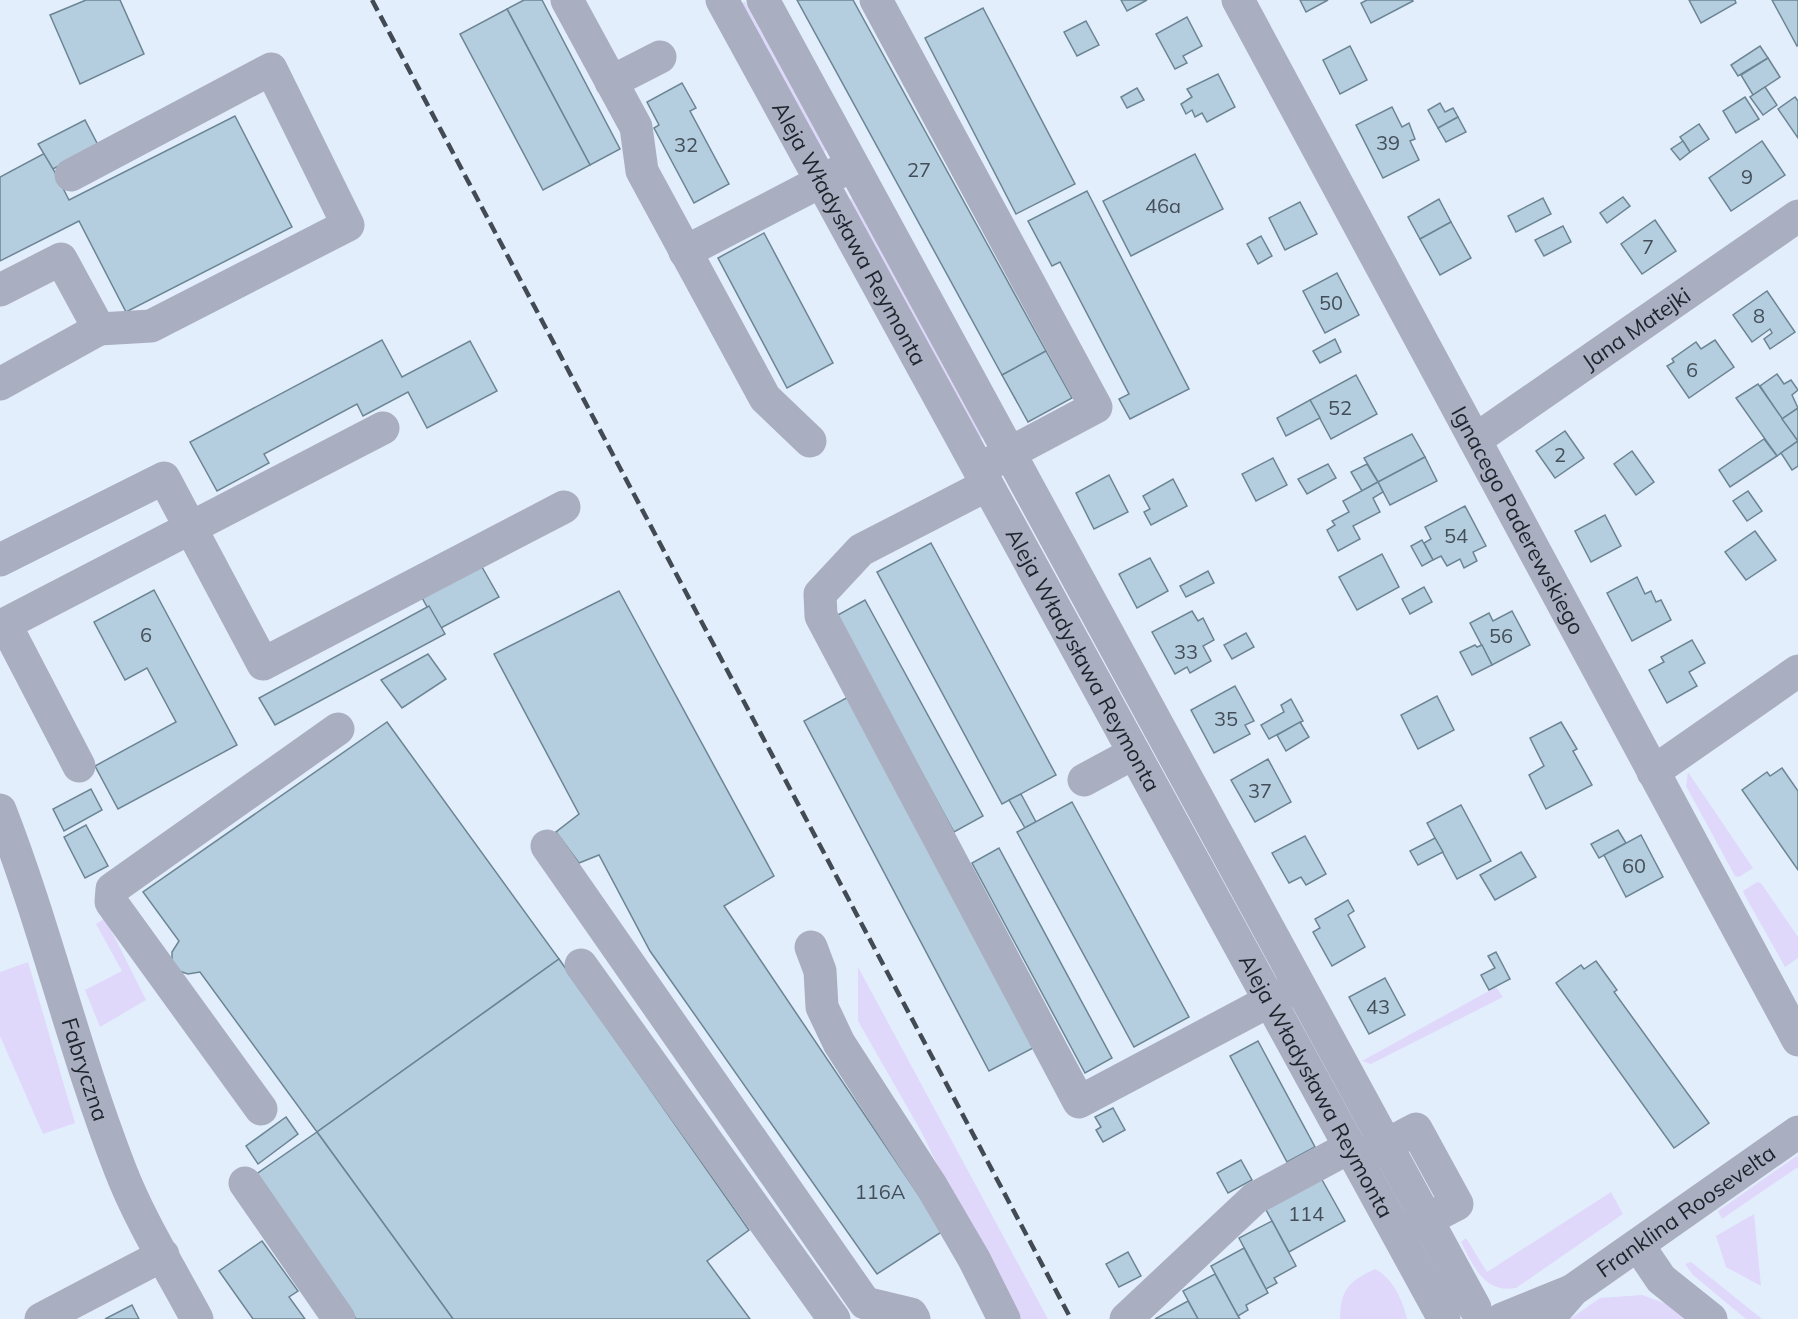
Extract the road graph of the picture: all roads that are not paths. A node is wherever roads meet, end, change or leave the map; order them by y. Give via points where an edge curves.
1 (567, 0) edge
2 (722, 0) edge
3 (763, 0) edge
4 (876, 0) edge
5 (1238, 0) edge
6 (660, 57) dead end
7 (611, 82) junction
8 (852, 165) junction
9 (71, 175) dead end
10 (822, 181) junction
11 (1798, 216) edge
12 (686, 252) junction
13 (0, 290) edge
14 (99, 329) junction
15 (0, 384) edge
16 (382, 428) dead end
17 (1475, 440) junction
18 (810, 441) dead end
19 (1010, 453) junction
20 (983, 477) junction
21 (564, 507) dead end
22 (191, 527) junction
23 (0, 560) edge
24 (11, 661) edge
25 (1798, 671) edge
26 (338, 729) dead end
27 (1134, 753) junction
28 (79, 766) dead end
29 (1653, 772) junction
30 (1084, 780) dead end
31 (0, 810) edge
32 (547, 846) dead end
33 (811, 947) dead end
34 (581, 965) dead end
35 (1299, 985) junction
36 (1270, 1001) junction
37 (1798, 1040) edge
38 (261, 1109) dead end
39 (1798, 1132) edge
40 (1386, 1144) junction
41 (1354, 1154) junction
42 (245, 1183) dead end
43 (1427, 1220) junction
44 (1398, 1235) junction
45 (1638, 1245) junction
46 (163, 1255) junction
47 (1424, 1281) junction
48 (1573, 1290) junction
49 (1482, 1316) edge
50 (41, 1319) edge
51 (197, 1319) edge
52 (339, 1319) edge
53 (834, 1319) edge
54 (914, 1319) edge
55 (1004, 1319) edge
56 (1126, 1319) edge
57 (1433, 1319) edge
58 (1444, 1319) edge
59 (1548, 1319) edge
60 (1711, 1319) edge

1 - 7 street
2 - 10 street, Aleja Władysława Reymonta
3 - 8 street, Aleja Władysława Reymonta
4 - 19 street via 1096,407
5 - 17 street, Ignacego Paderewskiego
6 - 7 street
7 - 12 street via 636,127 642,171
8 - 10 street
8 - 19 street, Aleja Władysława Reymonta
9 - 14 street via 271,69 348,225 151,326
10 - 12 street
10 - 20 street, Aleja Władysława Reymonta
11 - 17 street, Jana Matejki
12 - 18 street via 765,398
13 - 14 street via 61,259
14 - 15 street
16 - 22 street
17 - 29 street, Ignacego Paderewskiego
19 - 20 street
19 - 35 street, Aleja Władysława Reymonta
20 - 27 street, Aleja Władysława Reymonta
20 - 36 street via 861,550 820,594 821,616 1078,1102
21 - 22 street via 263,664
22 - 23 street via 164,478
22 - 24 street via 5,624
24 - 28 street
25 - 29 street
26 - 38 street via 112,889 111,902
27 - 30 street
27 - 36 street, Aleja Władysława Reymonta
29 - 37 street, Ignacego Paderewskiego
31 - 46 street, Fabryczna via 121,1171
32 - 54 street via 865,1303 911,1314
33 - 55 street via 820,971 822,1007 839,1043 932,1187
34 - 53 street
35 - 36 street
35 - 40 street, Aleja Władysława Reymonta
36 - 41 street, Aleja Władysława Reymonta
39 - 45 street, Franklina Roosevelta
40 - 41 street
40 - 43 street, Aleja Władysława Reymonta
41 - 44 street, Aleja Władysława Reymonta
41 - 56 street via 1255,1198
42 - 52 street
43 - 44 street
43 - 49 street, Aleja Władysława Reymonta
44 - 47 street, Aleja Władysława Reymonta
45 - 48 street, Franklina Roosevelta
45 - 60 street via 1661,1279
46 - 50 street
46 - 51 street, Fabryczna
47 - 57 street
47 - 58 street, Aleja Władysława Reymonta
48 - 49 street, Franklina Roosevelta
48 - 59 street, Franklina Roosevelta

